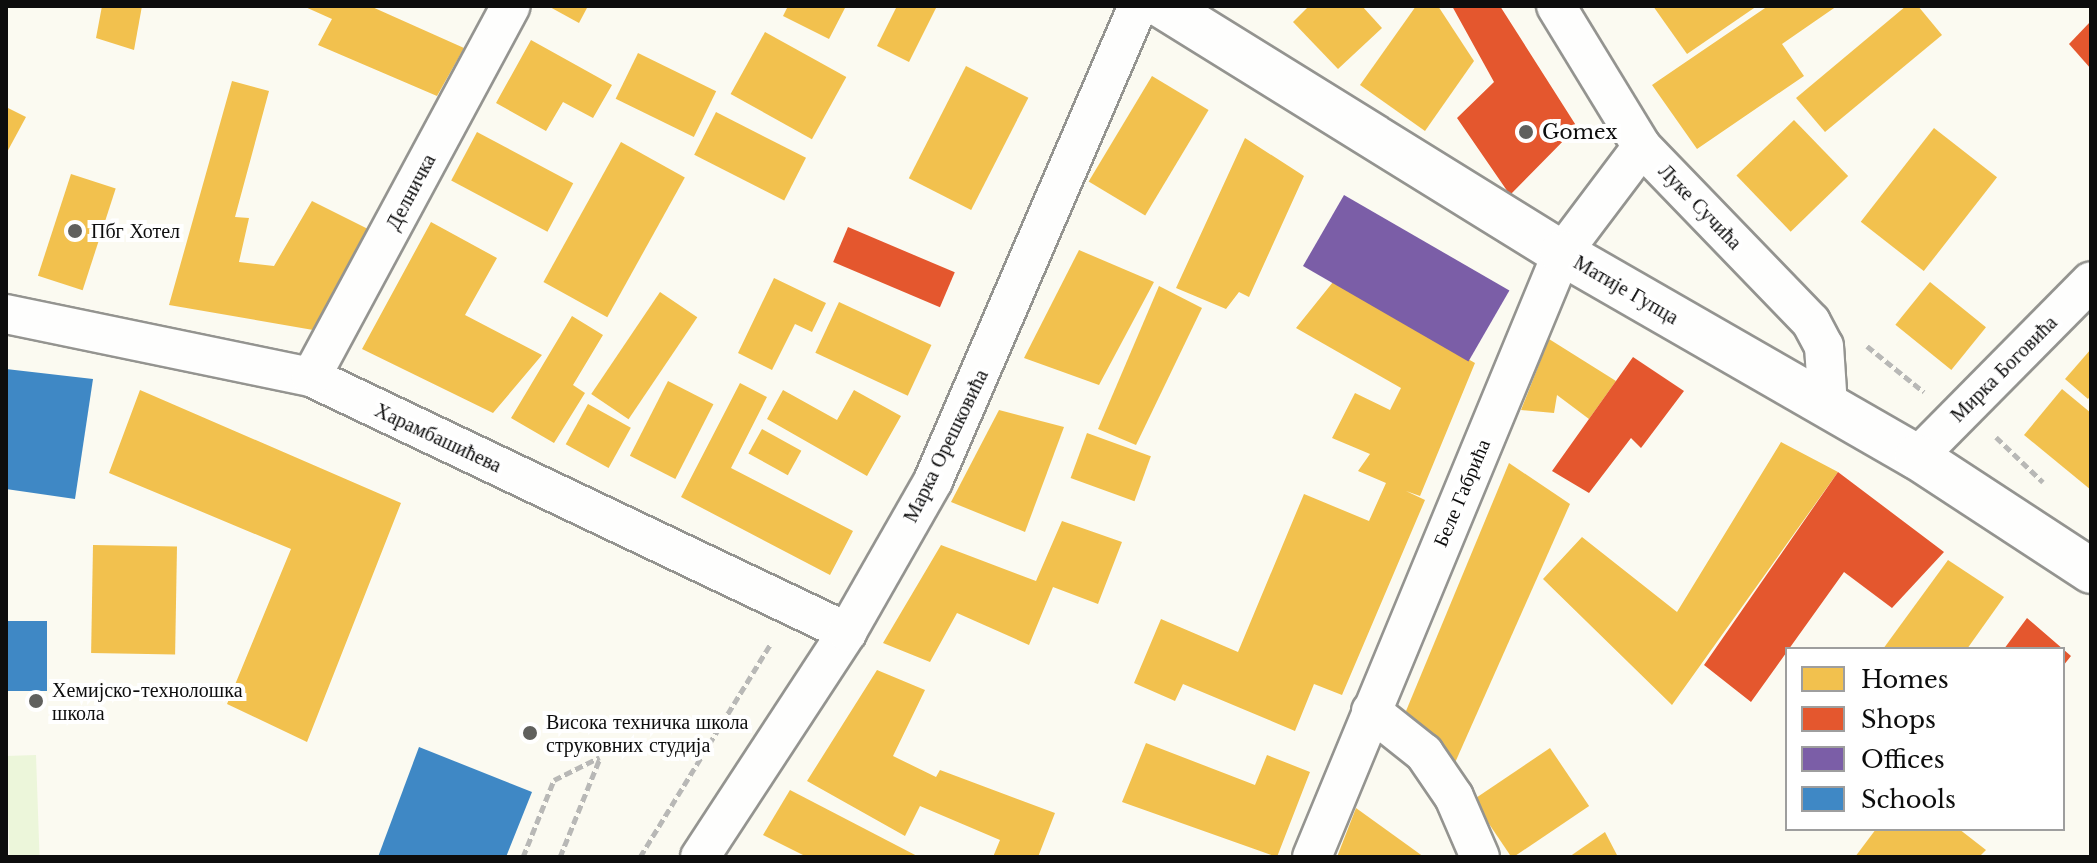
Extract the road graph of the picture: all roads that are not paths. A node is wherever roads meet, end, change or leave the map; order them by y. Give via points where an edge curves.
1 (511, 6) edge
2 (1138, 6) edge
3 (1163, 6) edge
4 (1556, 6) edge
5 (1642, 147) junction
6 (1562, 253) junction
7 (2091, 281) edge
8 (6, 314) edge
9 (311, 377) junction
10 (1828, 406) junction
11 (1917, 457) junction
12 (2091, 571) edge
13 (847, 632) junction
14 (1371, 711) junction
15 (700, 857) edge
16 (1312, 857) edge
17 (1480, 857) edge

1 - 9 street, Делничка
2 - 13 street, Марка Орешковића via 933,481
3 - 6 street, Матије Гупца
4 - 5 street, Луке Сучића
5 - 6 street, Беле Габрића
5 - 10 street, Луке Сучића via 1811,322 1824,346
6 - 10 street, Матије Гупца
6 - 14 street, Беле Габрића
7 - 11 street, Мирка Боговића
8 - 9 street, Харамбашићева
9 - 13 street, Харамбашићева
10 - 11 street, Матије Гупца
11 - 12 street, Матије Гупца
13 - 15 street, Марка Орешковића
14 - 16 street, Беле Габрића
14 - 17 street via 1424,753 1454,797

